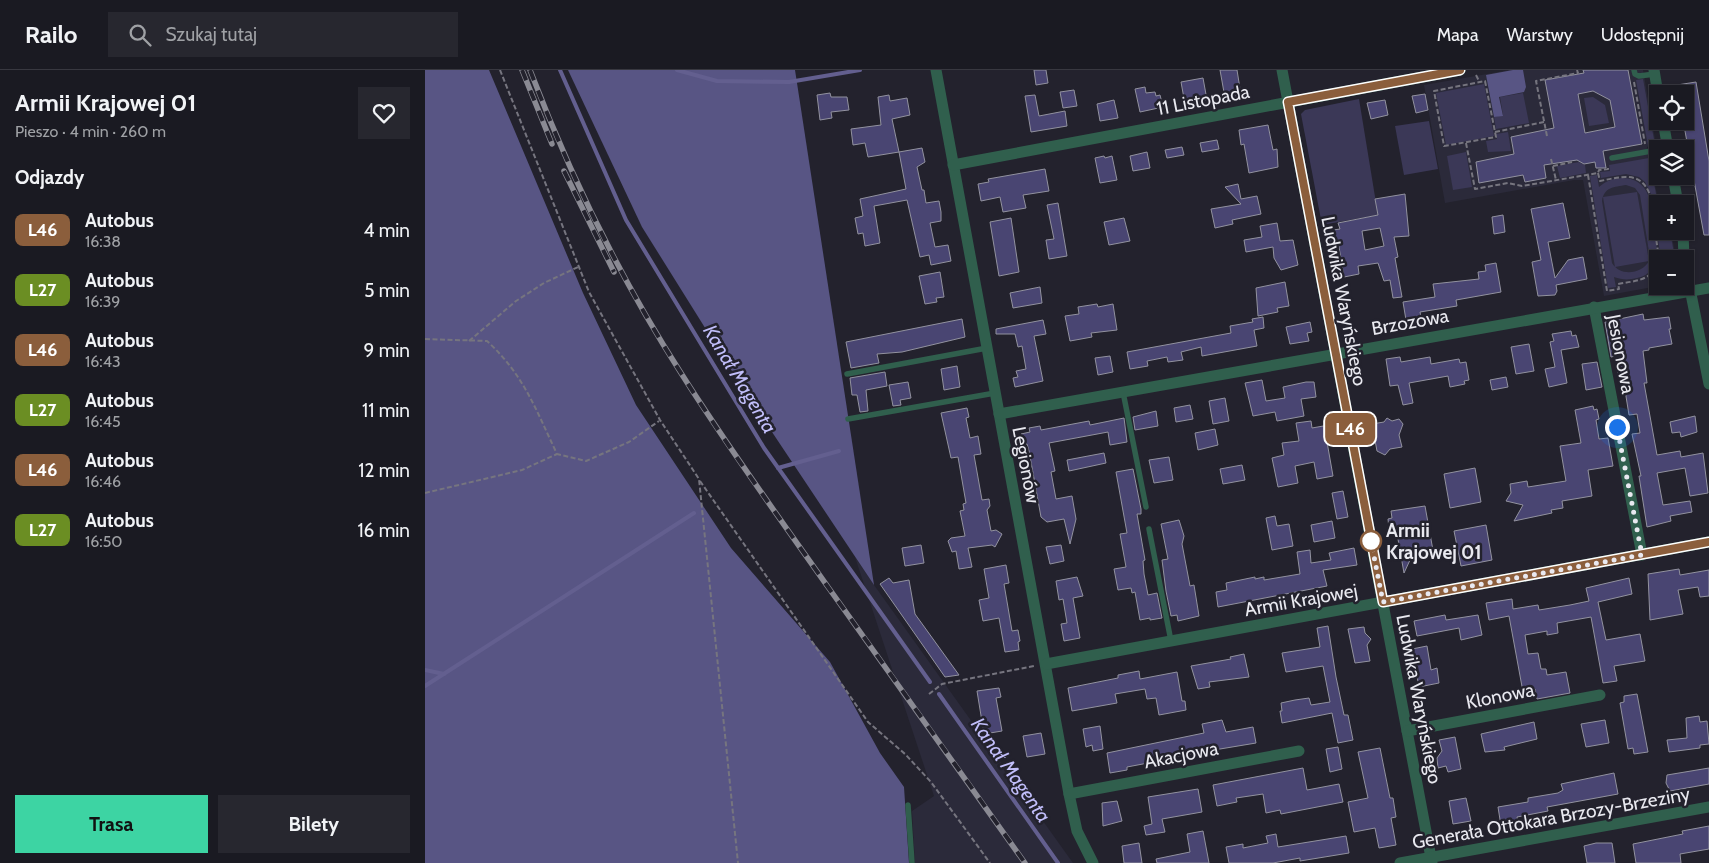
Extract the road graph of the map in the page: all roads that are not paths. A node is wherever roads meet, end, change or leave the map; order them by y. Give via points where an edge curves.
1 (936, 70) edge
2 (1282, 70) edge
3 (1460, 70) edge
4 (1654, 72) edge
5 (1635, 73) edge
6 (1656, 85) edge
7 (1288, 102) junction
8 (1649, 151) edge
9 (1612, 158) road end
10 (953, 165) junction
11 (1709, 288) edge
12 (1694, 290) edge
13 (1662, 295) edge
14 (1692, 295) edge
15 (1594, 307) junction
16 (987, 348) junction
17 (1336, 353) junction
18 (847, 374) dead end
19 (1709, 384) edge
20 (995, 392) junction
21 (1123, 392) junction
22 (999, 414) junction
23 (848, 419) dead end
24 (1146, 507) dead end
25 (1149, 530) dead end
26 (1709, 542) edge
27 (1642, 555) junction
28 (1383, 602) junction
29 (1171, 641) junction
30 (1046, 664) junction
31 (1600, 695) dead end
32 (1407, 731) junction
33 (1299, 751) dead end
34 (1069, 794) junction
35 (908, 804) dead end
36 (1709, 807) edge
37 (1432, 860) edge
38 (912, 863) edge
39 (1093, 863) edge
40 (1400, 863) edge

1 - 10 street, Legionów
2 - 7 street, Ludwika Waryńskiego
3 - 7 street, 11 Listopada
4 - 5 lane
4 - 6 street
7 - 10 street, 11 Listopada
7 - 17 street, Ludwika Waryńskiego
8 - 9 lane
10 - 16 street, Legionów
11 - 12 street, Brzozowa
13 - 15 street, Brzozowa
14 - 19 street
15 - 17 street, Brzozowa
15 - 27 street, Jesionowa
16 - 18 lane
16 - 20 street, Legionów
17 - 21 street, Brzozowa
17 - 28 street, Ludwika Waryńskiego
20 - 22 street, Legionów
20 - 23 lane
21 - 22 street, Brzozowa
21 - 24 lane
22 - 30 street, Legionów
25 - 29 lane
26 - 27 street, Armii Krajowej
27 - 28 street, Armii Krajowej
28 - 29 street, Armii Krajowej
28 - 32 street, Ludwika Waryńskiego
29 - 30 street, Armii Krajowej
30 - 34 street, Legionów
31 - 32 street, Klonowa
32 - 37 street, Ludwika Waryńskiego
33 - 34 street, Akacjowa
34 - 39 street, Legionów via 1077,831
35 - 38 lane
36 - 37 street, Generała Ottokara Brzozy-Brzeziny
37 - 40 street, Generała Ottokara Brzozy-Brzeziny

